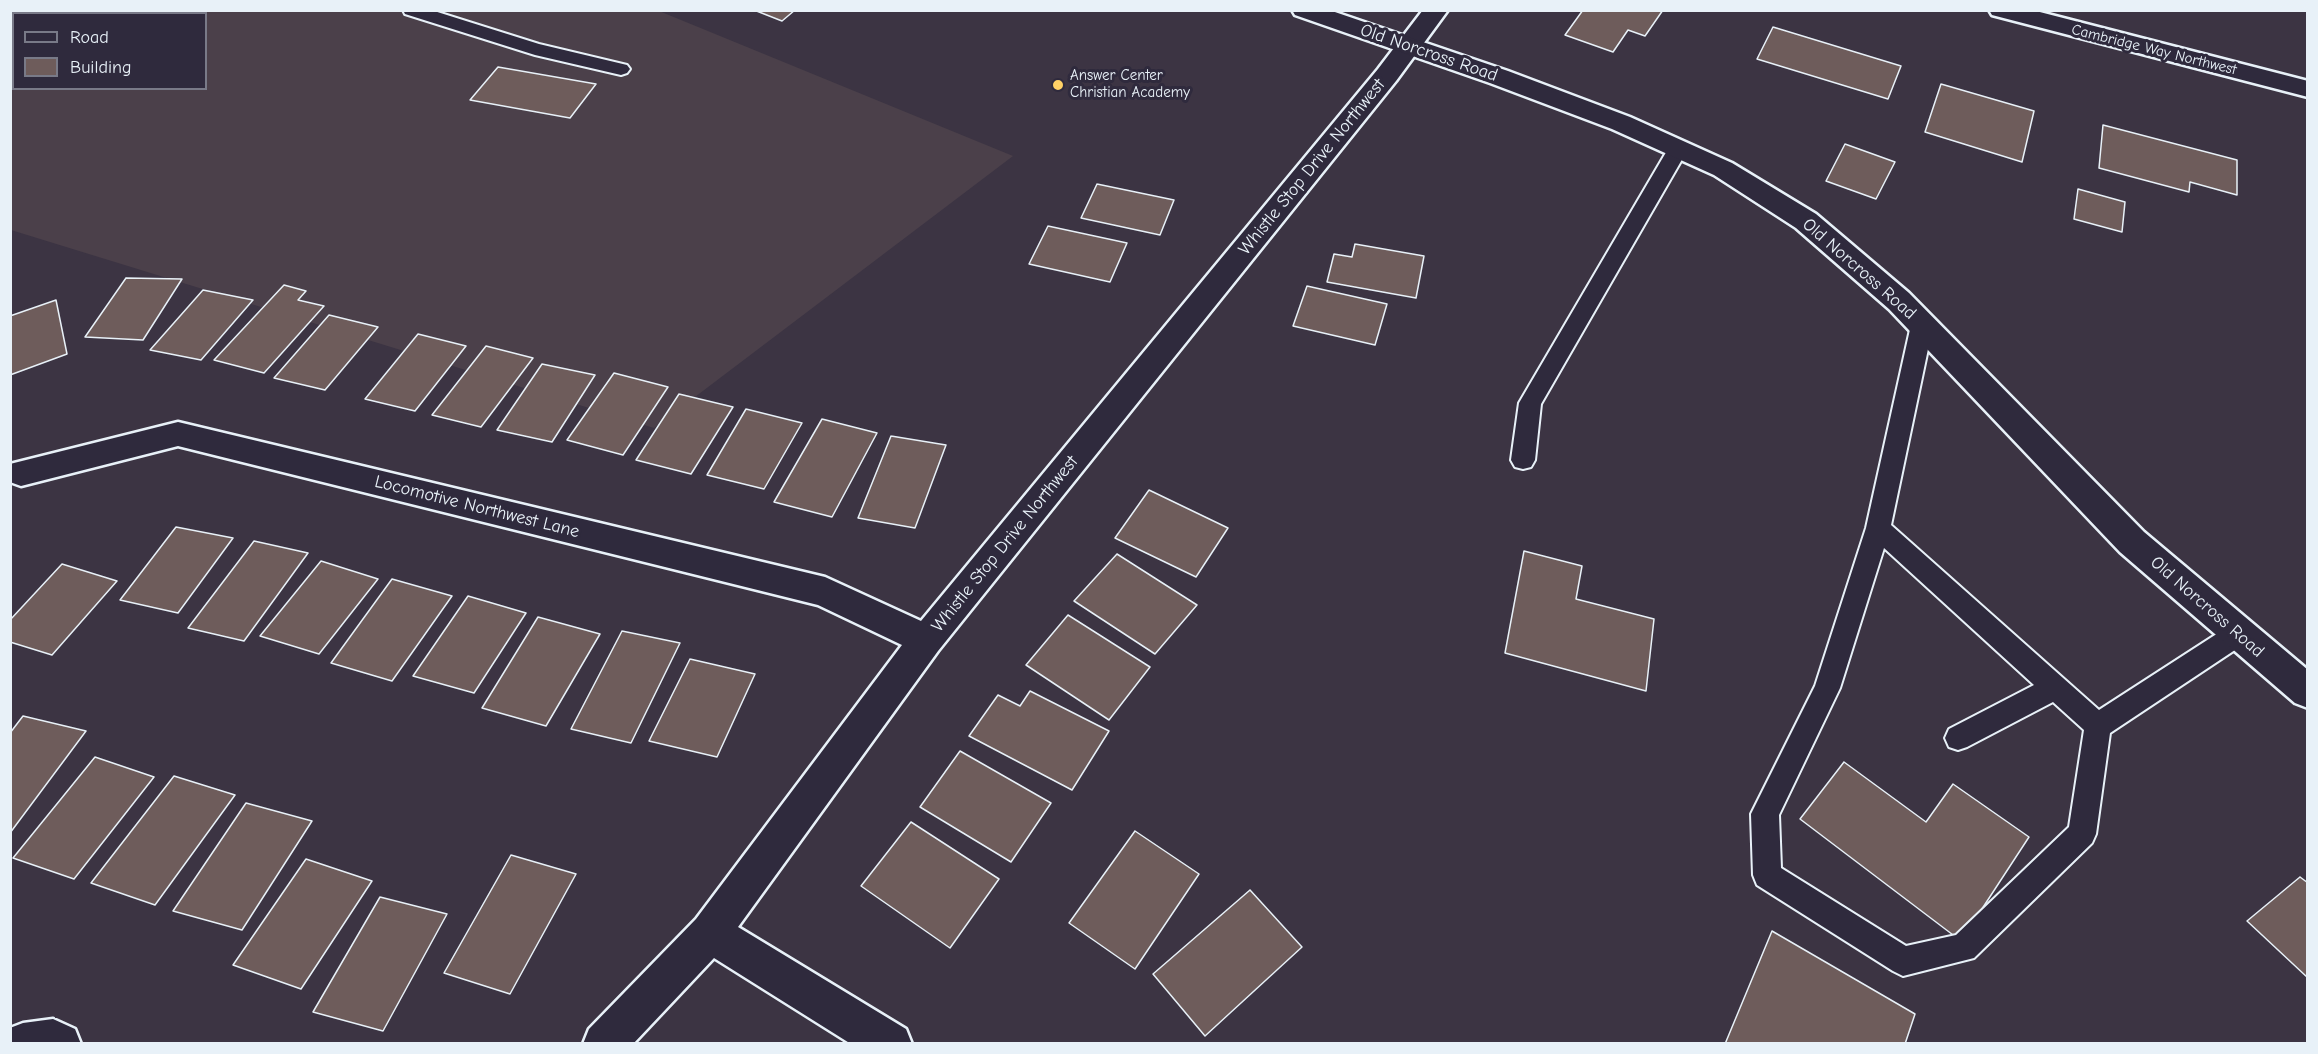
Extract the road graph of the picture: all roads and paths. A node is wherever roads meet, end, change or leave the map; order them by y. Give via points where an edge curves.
1 (411, 10) edge
2 (1304, 10) edge
3 (1436, 10) edge
4 (2001, 10) edge
5 (1410, 46) junction
6 (621, 69) dead end
7 (2307, 89) edge
8 (1678, 149) junction
9 (1922, 325) junction
10 (1523, 460) dead end
11 (21, 473) dead end
12 (1878, 528) junction
13 (2238, 634) junction
14 (927, 640) junction
15 (2056, 687) junction
16 (2307, 692) edge
17 (2098, 726) junction
18 (1958, 738) dead end
19 (710, 933) junction
20 (23, 1044) edge
21 (60, 1044) edge
22 (604, 1044) edge
23 (891, 1044) edge

1 - 6 lane via 535,49
2 - 5 street, Old Norcross Road
3 - 5 street, Whistle Stop Drive Northwest
4 - 7 street, Cambridge Way Northwest
5 - 8 street, Old Norcross Road via 1499,76
5 - 14 street, Whistle Stop Drive Northwest
8 - 9 street, Old Norcross Road via 1723,169 1806,221
8 - 10 lane via 1530,403
9 - 12 lane
9 - 13 street, Old Norcross Road via 2132,542
11 - 14 street, Locomotive Northwest Lane via 178,434 825,592
12 - 15 lane
12 - 17 lane via 1827,688 1765,814 1767,874 1903,961 1964,948 2082,834
13 - 16 street, Old Norcross Road
13 - 17 lane
14 - 19 street, Whistle Stop Drive Northwest
15 - 17 lane
15 - 18 lane
19 - 22 street, Whistle Stop Drive Northwest
19 - 23 street
20 - 21 street via 53,1040

